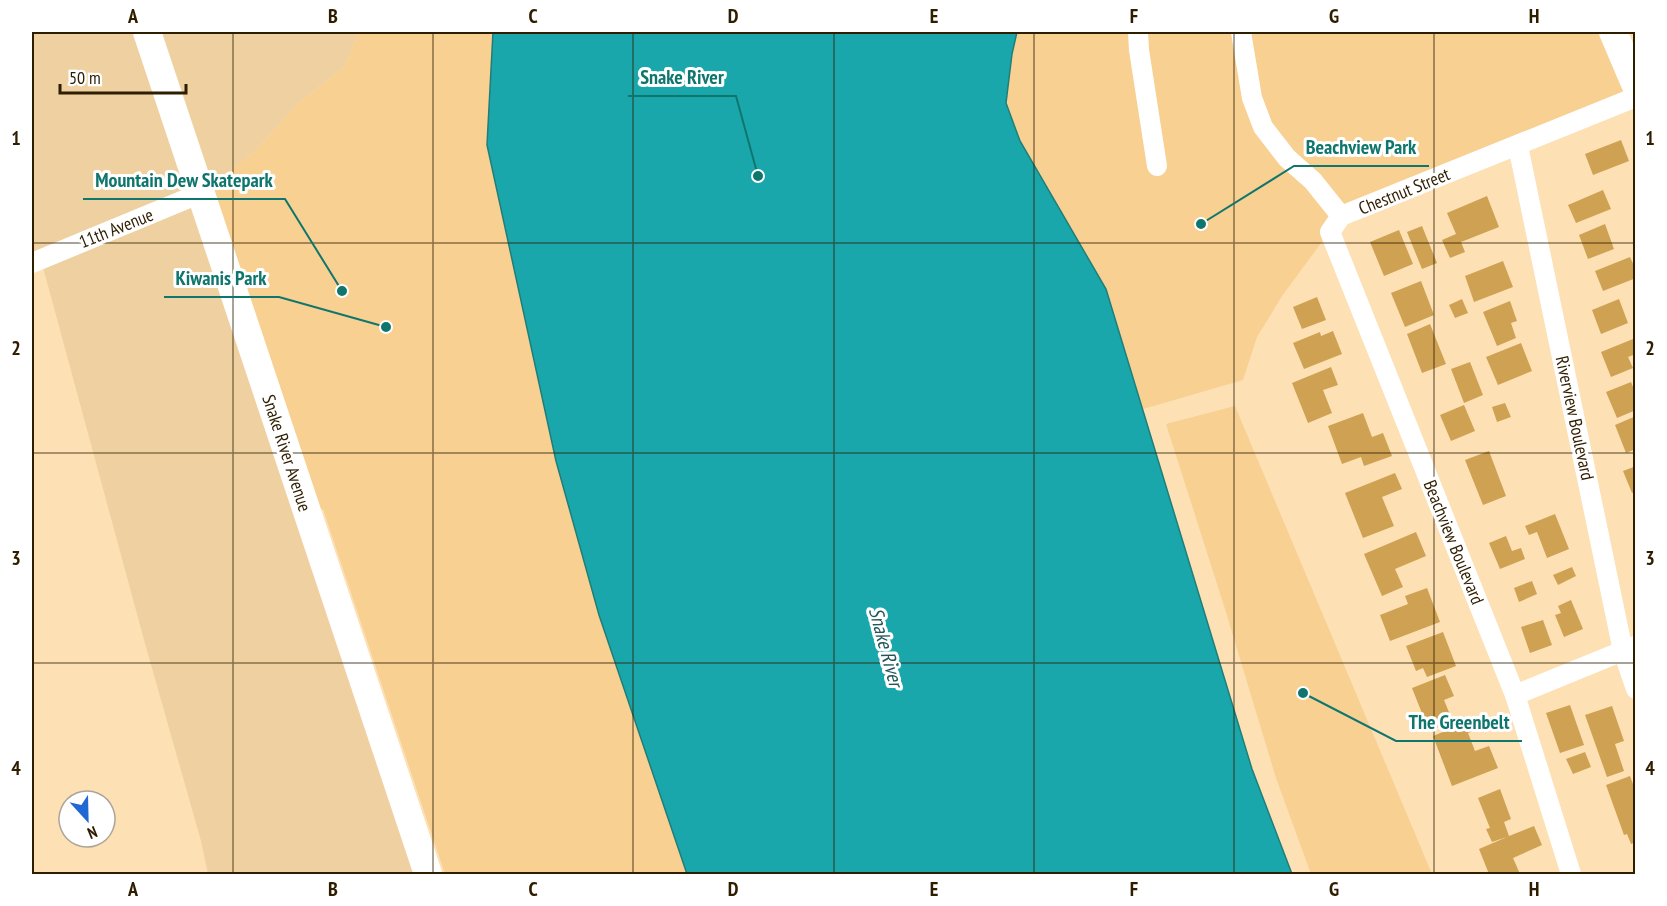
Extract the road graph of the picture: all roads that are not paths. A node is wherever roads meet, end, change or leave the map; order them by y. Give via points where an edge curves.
1 (147, 32) edge
2 (1138, 32) edge
3 (1241, 32) edge
4 (1613, 32) edge
5 (1635, 86) edge
6 (1635, 97) edge
7 (1518, 146) junction
8 (1157, 166) dead end
9 (201, 193) junction
10 (1341, 216) junction
11 (32, 263) edge
12 (1629, 649) edge
13 (1635, 689) edge
14 (1515, 694) junction
15 (428, 874) edge
16 (1571, 874) edge

1 - 9 main road, Snake River Avenue
2 - 8 street
3 - 10 street, Chestnut Street via 1252,98 1263,127
4 - 5 main road
6 - 7 street, Chestnut Street
7 - 10 street, Chestnut Street
7 - 12 street, Riverview Boulevard
9 - 11 street, 11th Avenue
9 - 15 main road, Snake River Avenue
10 - 14 street, Beachview Boulevard via 1330,232
12 - 13 street, Riverview Boulevard
12 - 14 street
14 - 16 street, Beachview Boulevard

